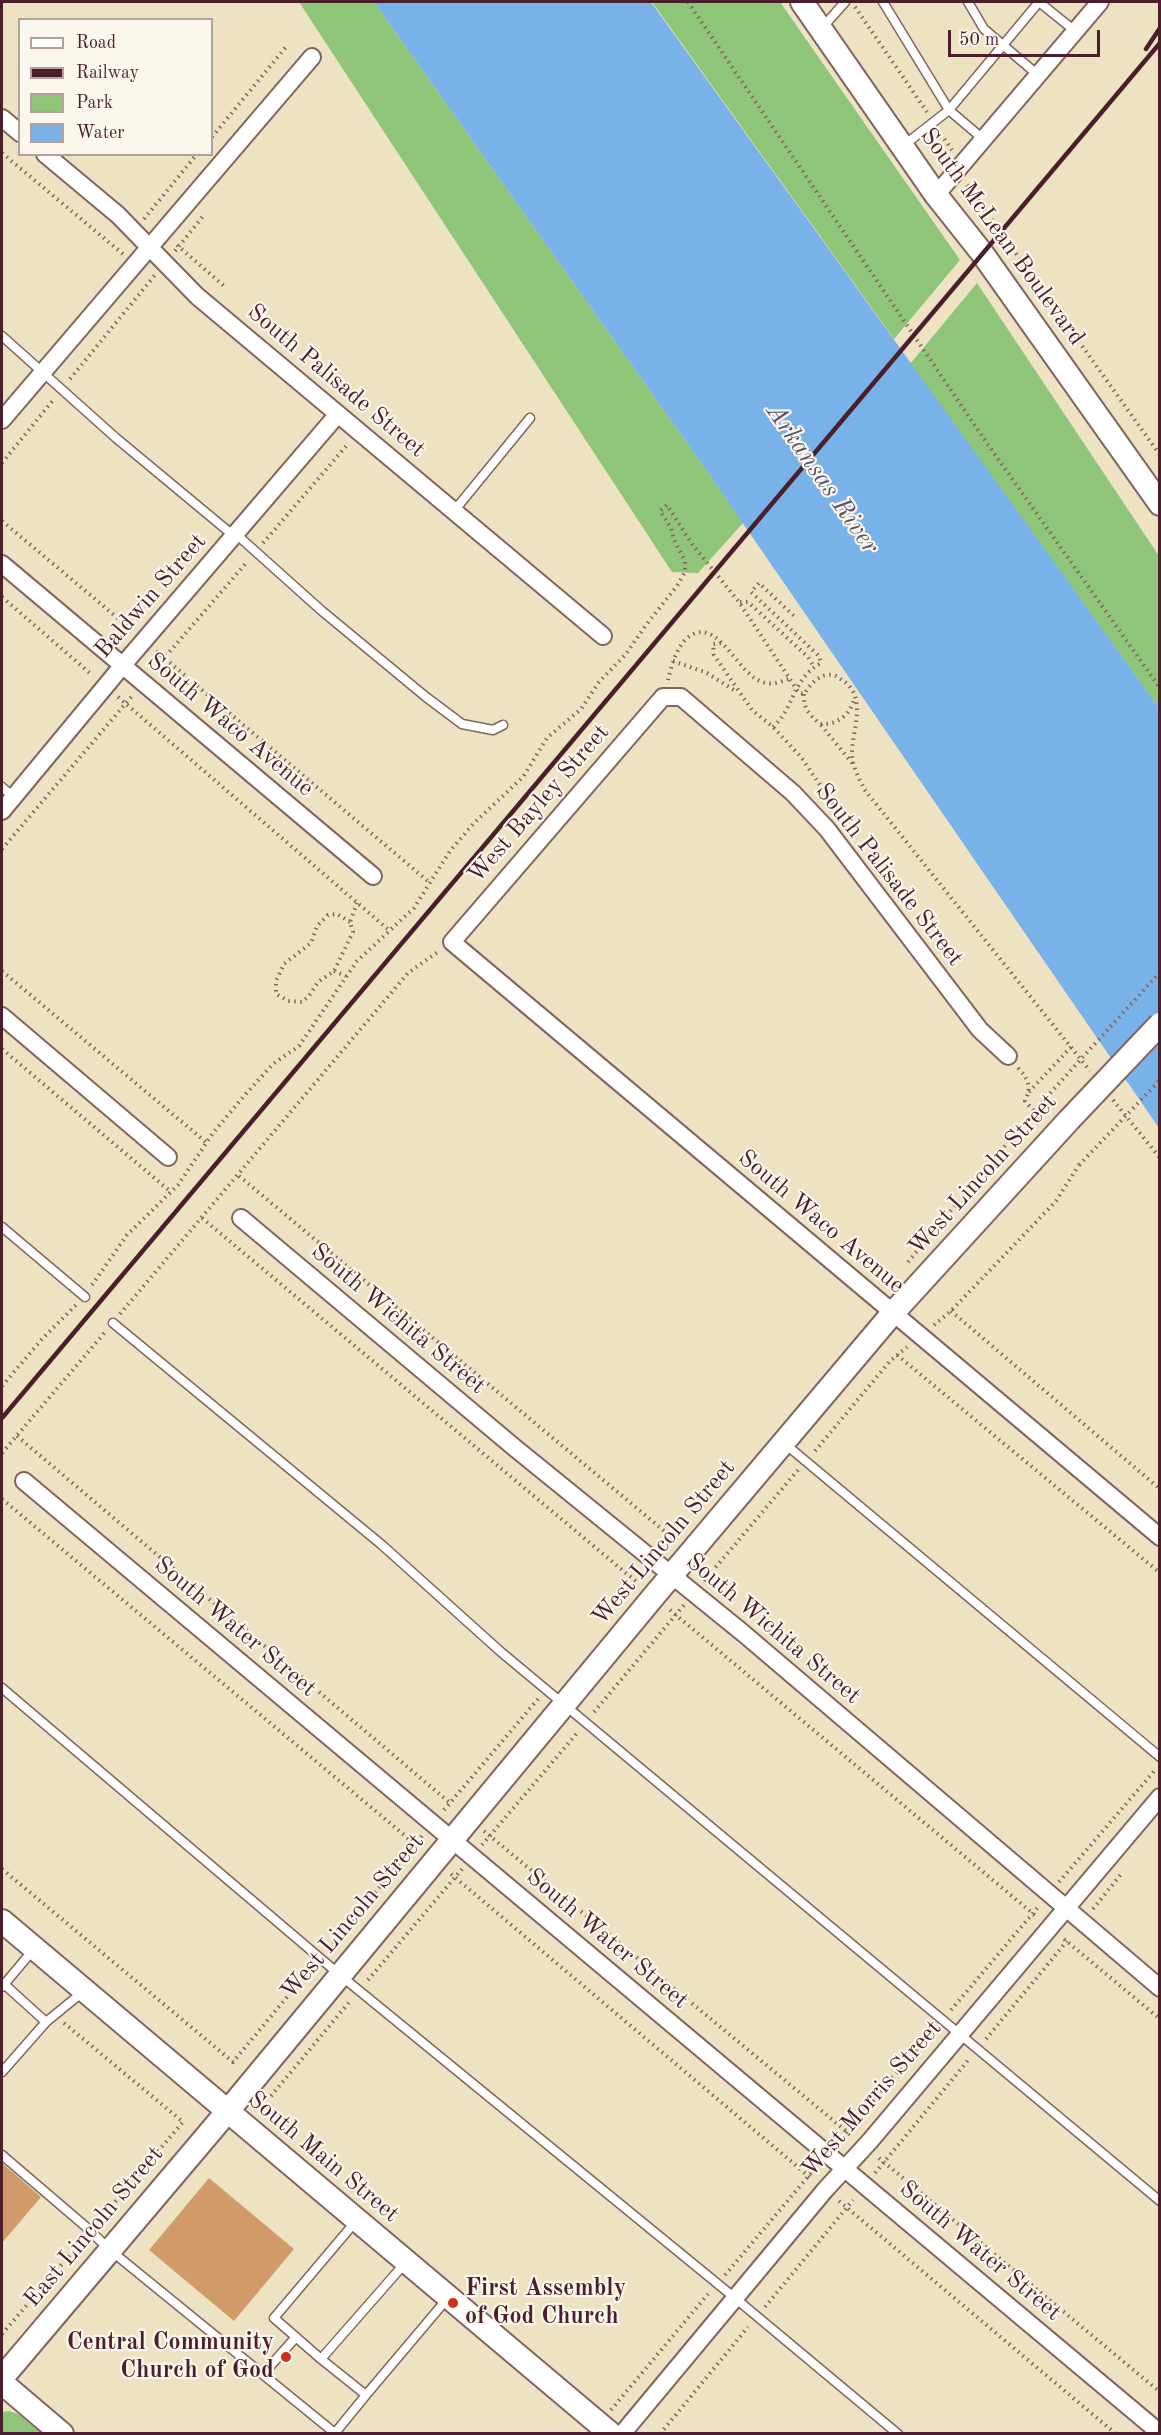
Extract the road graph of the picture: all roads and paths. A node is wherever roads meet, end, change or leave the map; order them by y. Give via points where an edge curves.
1 (688, 2) edge
2 (801, 2) edge
3 (845, 2) edge
4 (851, 2) edge
5 (883, 2) edge
6 (968, 2) edge
7 (1039, 2) edge
8 (1100, 2) edge
9 (821, 29) junction
10 (1074, 31) junction
11 (1002, 45) junction
12 (286, 47) dead end
13 (312, 57) dead end
14 (1038, 75) junction
15 (949, 110) junction
16 (2, 118) edge
17 (933, 122) junction
18 (18, 131) edge
19 (213, 136) edge
20 (983, 140) junction
21 (902, 146) junction
22 (47, 156) edge
23 (195, 156) edge
24 (960, 167) junction
25 (936, 195) junction
26 (145, 217) junction
27 (134, 231) junction
28 (162, 231) junction
29 (149, 247) junction
30 (118, 250) dead end
31 (224, 286) dead end
32 (2, 336) edge
33 (42, 373) junction
34 (339, 414) junction
35 (530, 418) dead end
36 (2, 420) edge
37 (348, 444) dead end
38 (1160, 455) edge
39 (1160, 504) edge
40 (454, 511) junction
41 (2, 521) edge
42 (235, 535) junction
43 (255, 552) junction
44 (2, 564) edge
45 (2, 597) edge
46 (739, 602) junction
47 (794, 616) dead end
48 (603, 636) dead end
49 (144, 641) junction
50 (721, 643) junction
51 (164, 658) junction
52 (673, 661) junction
53 (123, 665) junction
54 (814, 667) junction
55 (789, 679) junction
56 (143, 683) junction
57 (105, 686) junction
58 (1160, 688) edge
59 (796, 689) junction
60 (740, 694) junction
61 (804, 694) junction
62 (855, 696) junction
63 (663, 697) junction
64 (126, 703) junction
65 (820, 724) junction
66 (503, 725) dead end
67 (773, 727) junction
68 (854, 767) junction
69 (7, 792) edge
70 (2, 811) edge
71 (840, 814) dead end
72 (2, 849) edge
73 (373, 876) dead end
74 (429, 882) junction
75 (357, 903) junction
76 (350, 922) junction
77 (390, 931) junction
78 (452, 942) junction
79 (2, 971) edge
80 (334, 971) junction
81 (1160, 972) edge
82 (346, 976) junction
83 (2, 1016) edge
84 (1160, 1024) edge
85 (1071, 1047) junction
86 (2, 1049) edge
87 (1008, 1056) joint
88 (1093, 1075) dead end
89 (1160, 1080) edge
90 (1029, 1092) junction
91 (1108, 1093) dead end
92 (1034, 1111) junction
93 (1062, 1128) junction
94 (207, 1143) junction
95 (168, 1157) dead end
96 (1160, 1158) edge
97 (239, 1176) junction
98 (171, 1192) junction
99 (202, 1218) junction
100 (241, 1218) dead end
101 (2, 1227) edge
102 (84, 1297) junction
103 (951, 1311) junction
104 (892, 1314) junction
105 (113, 1323) junction
106 (920, 1337) junction
107 (897, 1355) junction
108 (2, 1386) edge
109 (17, 1436) junction
110 (783, 1443) junction
111 (2, 1453) edge
112 (806, 1461) junction
113 (24, 1481) dead end
114 (1160, 1489) edge
115 (2, 1499) edge
116 (1160, 1537) edge
117 (691, 1552) junction
118 (714, 1570) junction
119 (1160, 1573) edge
120 (672, 1575) junction
121 (694, 1593) junction
122 (654, 1596) junction
123 (676, 1615) junction
124 (2, 1688) edge
125 (565, 1704) junction
126 (586, 1721) junction
127 (1160, 1757) edge
128 (1160, 1764) edge
129 (1160, 1797) edge
130 (469, 1819) junction
131 (490, 1836) junction
132 (451, 1841) junction
133 (472, 1858) junction
134 (435, 1861) junction
135 (1125, 1870) dead end
136 (455, 1878) junction
137 (1049, 1894) junction
138 (1065, 1908) junction
139 (1033, 1913) junction
140 (2, 1921) edge
141 (1082, 1923) junction
142 (1050, 1927) junction
143 (1066, 1941) junction
144 (34, 1949) junction
145 (340, 1975) junction
146 (3, 1986) edge
147 (1160, 1988) edge
148 (84, 1991) junction
149 (359, 1991) junction
150 (55, 2015) junction
151 (943, 2019) junction
152 (1160, 2019) edge
153 (46, 2022) junction
154 (960, 2034) junction
155 (978, 2049) junction
156 (2, 2072) edge
157 (271, 2096) dead end
158 (227, 2112) junction
159 (847, 2132) junction
160 (865, 2147) junction
161 (2, 2155) edge
162 (827, 2155) junction
163 (884, 2163) junction
164 (844, 2169) junction
165 (809, 2176) junction
166 (865, 2186) junction
167 (825, 2190) junction
168 (1160, 2201) edge
169 (846, 2208) junction
170 (357, 2220) junction
171 (90, 2231) junction
172 (110, 2250) junction
173 (406, 2262) junction
174 (718, 2283) junction
175 (449, 2298) junction
176 (735, 2298) junction
177 (757, 2316) junction
178 (2, 2334) edge
179 (296, 2337) junction
180 (321, 2359) junction
181 (263, 2374) junction
182 (2, 2378) edge
183 (2, 2383) edge
184 (1160, 2392) edge
185 (366, 2395) junction
186 (605, 2429) edge
187 (62, 2433) edge
188 (335, 2433) edge
189 (622, 2433) edge
190 (660, 2433) edge
191 (898, 2433) edge
192 (1116, 2433) edge
193 (1160, 2433) edge

1 - 58 path via 984,439
2 - 9 street, South McLean Boulevard
3 - 9 lane
4 - 17 path
5 - 15 lane
6 - 11 lane via 984,29
7 - 10 lane
7 - 11 lane
8 - 10 street
9 - 21 street, South McLean Boulevard
10 - 14 street
11 - 14 lane
11 - 15 lane
12 - 19 path
13 - 28 street
14 - 20 street
15 - 17 lane
15 - 20 lane
16 - 18 street
17 - 21 lane
17 - 24 path
20 - 24 street
21 - 25 street, South McLean Boulevard
22 - 27 street, South Palisade Street
23 - 26 path
24 - 25 street
24 - 38 path via 969,189
25 - 39 street, South McLean Boulevard
26 - 27 path
26 - 28 path
27 - 29 street, South Palisade Street
27 - 30 path
28 - 29 street
28 - 31 path
29 - 33 street
29 - 34 street, South Palisade Street via 197,296
32 - 33 lane
33 - 36 street
33 - 42 lane
34 - 40 street, South Palisade Street
34 - 42 street, Baldwin Street
35 - 40 lane
37 - 43 path
40 - 48 street, South Palisade Street
41 - 49 path
42 - 43 lane
42 - 49 street, Baldwin Street
43 - 51 path
43 - 66 lane via 462,724 493,730
44 - 53 street, South Waco Avenue
45 - 57 path
46 - 54 path via 748,602
46 - 55 path
46 - 74 path via 692,544 667,505 660,511 685,561 685,572 677,586 581,709 547,738 523,777 474,822
47 - 54 path via 759,583 751,592 819,656 821,663
49 - 51 path
49 - 53 street, Baldwin Street
50 - 52 path via 702,632 693,634 683,642
50 - 55 path via 765,683
50 - 60 path via 713,644 714,655
51 - 56 path
51 - 74 path
52 - 60 path via 707,674
52 - 63 path
53 - 56 street, South Waco Avenue
53 - 57 street, Baldwin Street
54 - 59 path
55 - 59 path
56 - 64 path
56 - 73 street, South Waco Avenue
57 - 64 path
57 - 69 street, Baldwin Street
59 - 61 path
59 - 67 path via 789,708
60 - 67 path
61 - 62 path via 823,675 835,675
61 - 65 path via 803,704
62 - 65 path via 851,709 842,718 832,725
62 - 68 path
63 - 78 street, West Bayley Street
63 - 87 street, South Palisade Street via 681,697 794,793 827,829 980,1030
64 - 72 path
64 - 75 path
65 - 68 path
67 - 71 path via 801,757
68 - 85 path via 864,789
69 - 70 street, Baldwin Street
74 - 77 path via 414,908
75 - 76 path
75 - 77 path
76 - 80 path via 353,932
76 - 80 path via 337,914 328,915 317,926 311,943 284,964 276,981 276,994 288,1001 302,1002 318,982
77 - 82 path
78 - 97 path via 408,973
78 - 104 street, South Waco Avenue
79 - 94 path
80 - 82 path
81 - 92 path, bridge
82 - 94 path via 298,1046 273,1064
83 - 95 street
84 - 93 street, West Lincoln Street, bridge
85 - 88 path
85 - 90 path
86 - 98 path
87 - 90 path via 1028,1080
89 - 103 path, bridge via 1079,1165 1056,1201
90 - 92 path via 1025,1101
91 - 96 path
92 - 93 path
93 - 104 street, West Lincoln Street
94 - 98 path
97 - 99 path
97 - 117 path
98 - 102 path via 127,1235
99 - 105 path
99 - 122 path
100 - 120 street, South Wichita Street
101 - 102 lane
102 - 108 path via 42,1338
103 - 106 path
103 - 114 path
104 - 106 street, South Waco Avenue
104 - 110 street, West Lincoln Street
105 - 109 path
105 - 125 lane via 382,1545
106 - 107 path
106 - 116 street, South Waco Avenue
107 - 112 path
107 - 119 path
109 - 111 path
109 - 130 path
110 - 112 lane
110 - 117 street, West Lincoln Street
112 - 118 path
112 - 127 lane
113 - 132 street, South Water Street
115 - 134 path
117 - 118 path
117 - 120 street, West Lincoln Street
118 - 121 path
120 - 121 street, South Wichita Street
120 - 122 street, West Lincoln Street
121 - 123 path
121 - 137 street, South Wichita Street
122 - 123 path
122 - 125 street, West Lincoln Street
123 - 126 path
123 - 139 path
124 - 145 lane
125 - 126 lane
125 - 130 street, West Lincoln Street
126 - 131 path
126 - 151 lane
128 - 137 path
129 - 138 street, West Morris Street
130 - 131 path
130 - 132 street, West Lincoln Street
131 - 133 path
131 - 159 path
132 - 133 street, South Water Street
132 - 134 street, West Lincoln Street
133 - 136 path
133 - 162 street, South Water Street
134 - 136 path
134 - 145 street, West Lincoln Street
135 - 141 path
136 - 149 path
136 - 165 path
137 - 138 street, South Wichita Street
137 - 139 path
138 - 141 street, South Wichita Street
138 - 142 street, West Morris Street
139 - 142 path
139 - 151 path
140 - 144 street, South Main Street
141 - 143 path
141 - 147 street, South Wichita Street
142 - 143 path
142 - 154 street, West Morris Street
143 - 152 path
143 - 155 path
144 - 146 lane
144 - 148 street, South Main Street
145 - 149 lane
145 - 158 street, West Lincoln Street
146 - 153 lane
148 - 150 lane
148 - 158 street, South Main Street
149 - 157 path
149 - 174 lane
150 - 153 lane
150 - 171 path via 183,2122
151 - 154 lane
151 - 159 path
153 - 156 lane
154 - 155 lane
154 - 160 street, West Morris Street
155 - 163 path
155 - 168 lane
158 - 170 street, South Main Street
158 - 172 street, East Lincoln Street
159 - 160 path
159 - 162 path
160 - 163 path
160 - 164 street, West Morris Street
161 - 171 lane
162 - 164 street, South Water Street
162 - 165 path
163 - 166 path
163 - 184 path
164 - 166 street, South Water Street
164 - 167 street, West Morris Street
165 - 167 path
165 - 174 path
166 - 169 path
166 - 193 street, South Water Street
167 - 169 path
167 - 176 street, West Morris Street
169 - 177 path
169 - 192 path
170 - 173 street, South Main Street
170 - 179 lane via 274,2318
171 - 172 lane
171 - 178 path
172 - 181 lane
172 - 182 street, East Lincoln Street
173 - 175 street, South Main Street
173 - 180 lane
174 - 176 lane
174 - 186 path
175 - 185 lane
175 - 186 street, South Main Street
176 - 177 lane
176 - 189 street, West Morris Street
177 - 190 path
177 - 191 lane
179 - 180 lane
179 - 181 lane
180 - 185 lane
181 - 188 lane
183 - 187 street
185 - 188 lane

